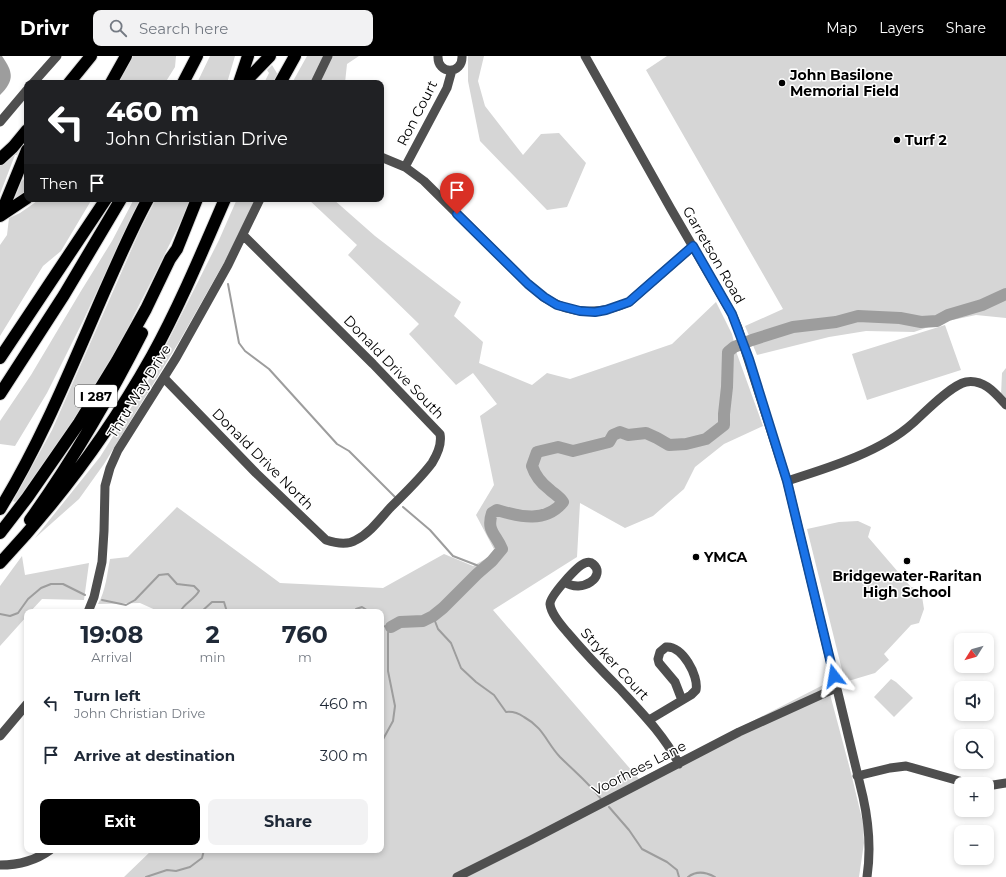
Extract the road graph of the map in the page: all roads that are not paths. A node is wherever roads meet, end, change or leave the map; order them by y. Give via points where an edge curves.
1 (57, 56) edge
2 (91, 56) edge
3 (126, 56) edge
4 (196, 56) edge
5 (248, 56) edge
6 (270, 56) edge
7 (295, 56) edge
8 (328, 56) edge
9 (438, 56) edge
10 (462, 56) edge
11 (585, 56) edge
12 (452, 70) junction
13 (36, 80) edge
14 (71, 80) edge
15 (113, 80) edge
16 (184, 80) edge
17 (240, 80) edge
18 (247, 80) edge
19 (282, 80) edge
20 (316, 80) edge
21 (24, 94) edge
22 (0, 122) edge
23 (24, 134) edge
24 (24, 157) edge
25 (384, 158) edge
26 (0, 159) edge
27 (405, 167) junction
28 (23, 201) edge
29 (104, 202) edge
30 (118, 202) edge
31 (146, 202) edge
32 (196, 202) edge
33 (224, 202) edge
34 (259, 202) edge
35 (0, 216) edge
36 (243, 235) junction
37 (693, 246) junction
38 (177, 249) junction
39 (0, 358) edge
40 (164, 378) junction
41 (0, 394) edge
42 (1006, 405) edge
43 (787, 481) junction
44 (0, 509) edge
45 (0, 533) edge
46 (352, 542) joint
47 (0, 563) edge
48 (565, 582) dead end
49 (89, 609) edge
50 (836, 688) junction
51 (682, 700) junction
52 (24, 708) edge
53 (649, 720) junction
54 (0, 736) edge
55 (679, 764) junction
56 (857, 776) junction
57 (954, 780) edge
58 (1006, 783) edge
59 (994, 785) edge
60 (46, 853) edge
61 (0, 865) edge
62 (457, 877) edge
63 (867, 877) edge

1 - 13 street
2 - 14 highway
3 - 15 highway
4 - 16 highway
5 - 17 highway
6 - 18 highway
7 - 19 highway
8 - 20 street
9 - 12 street, Ron Court via 440,66
10 - 12 street, Ron Court via 460,66
11 - 37 street, Garretson Road
12 - 27 street, Ron Court via 446,88
21 - 22 street
23 - 26 highway
24 - 35 highway
25 - 27 street
27 - 37 street via 424,181 533,288 557,305 567,308 595,312 629,302
28 - 35 highway
29 - 39 highway
30 - 41 highway via 64,295
31 - 44 highway via 56,402 28,460
32 - 38 highway, I 287
33 - 47 highway via 168,326 116,415 49,509
34 - 36 street, Thru Way Drive
36 - 40 street, Thru Way Drive
36 - 46 street, Donald Drive South via 440,434 441,444 422,475 368,531
37 - 43 street, Garretson Road via 738,328
38 - 45 highway, I 287 via 104,384
38 - 47 highway, I 287 via 175,261 160,295 112,391 58,479
40 - 46 street, Donald Drive North via 326,540 338,543
40 - 49 street, Thru Way Drive via 118,450 110,468 105,486 102,562
42 - 43 street via 985,385 963,383 947,392 884,444
43 - 50 street, Garretson Road
48 - 53 street, Stryker Court via 551,600 555,616 586,654
50 - 55 street, Voorhees Lane via 746,729
50 - 56 street, Garretson Road
51 - 51 street via 694,693 696,680 680,652 673,647 666,647 660,652 658,659 675,682
51 - 53 street
52 - 54 street
53 - 55 street, Stryker Court via 667,742
55 - 62 street, Voorhees Lane
56 - 57 street via 906,766
56 - 63 street, Garretson Road via 868,818
58 - 59 street
60 - 61 street via 30,861

